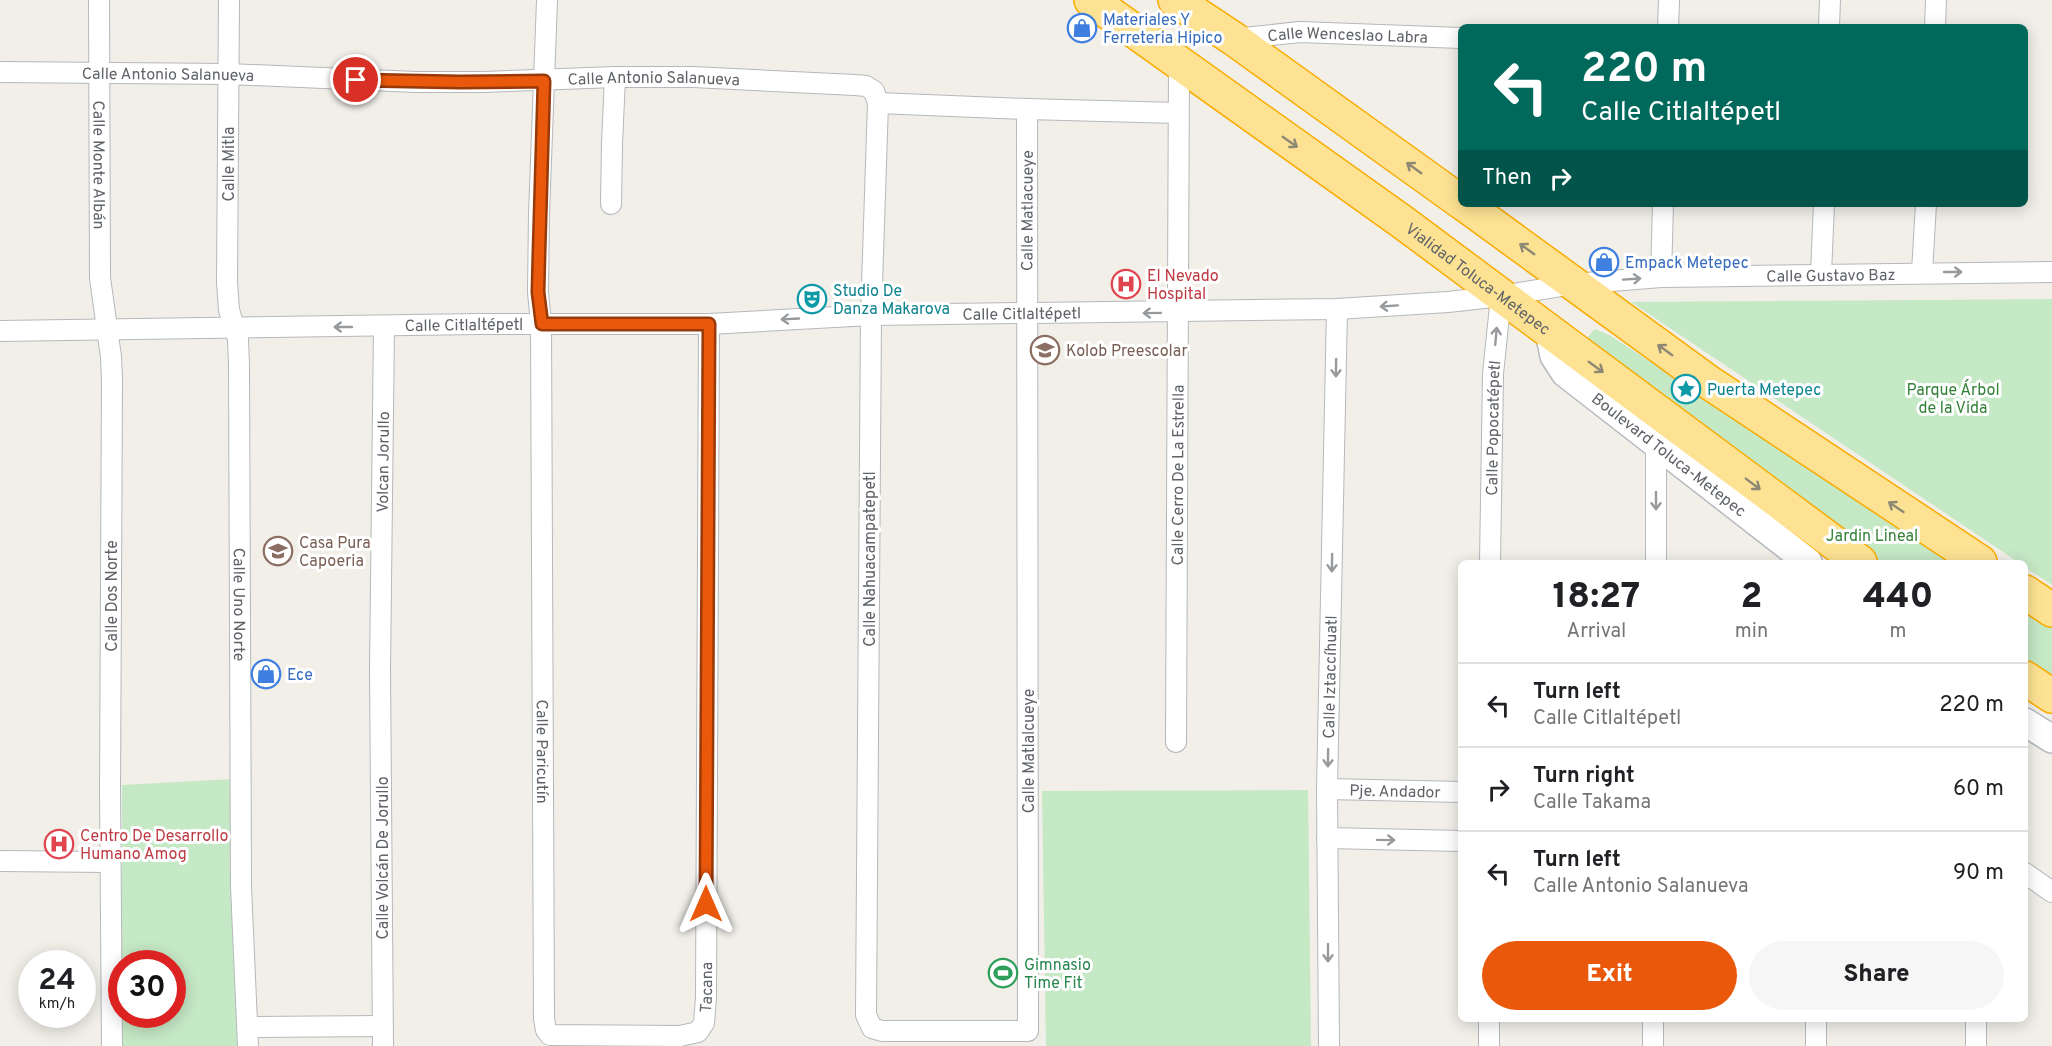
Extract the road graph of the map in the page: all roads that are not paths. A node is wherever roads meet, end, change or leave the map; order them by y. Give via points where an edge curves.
1 (99, 0) edge
2 (229, 0) edge
3 (547, 0) edge
4 (1091, 0) edge
5 (1175, 0) edge
6 (1669, 0) edge
7 (1830, 0) edge
8 (1936, 0) edge
9 (1668, 24) edge
10 (1830, 24) edge
11 (1935, 24) edge
12 (1458, 38) edge
13 (1234, 39) junction
14 (1179, 64) junction
15 (0, 72) edge
16 (99, 74) junction
17 (228, 74) junction
18 (615, 77) junction
19 (544, 81) junction
20 (876, 97) junction
21 (1027, 110) junction
22 (1178, 113) junction
23 (1458, 200) edge
24 (611, 204) dead end
25 (1468, 207) edge
26 (1663, 207) edge
27 (1824, 207) edge
28 (1926, 207) edge
29 (1922, 272) junction
30 (2052, 272) edge
31 (1821, 274) junction
32 (1661, 277) junction
33 (1574, 284) junction
34 (1501, 296) junction
35 (1337, 309) junction
36 (1178, 312) junction
37 (1025, 314) junction
38 (871, 315) junction
39 (542, 324) junction
40 (709, 324) junction
41 (234, 327) junction
42 (384, 327) junction
43 (107, 329) junction
44 (0, 331) edge
45 (1665, 434) junction
46 (1817, 554) edge
47 (1490, 560) edge
48 (1656, 560) edge
49 (1849, 560) edge
50 (1977, 560) edge
51 (2028, 594) edge
52 (2052, 610) edge
53 (380, 670) joint
54 (2028, 680) edge
55 (2052, 696) edge
56 (2028, 724) edge
57 (2052, 740) edge
58 (1176, 742) dead end
59 (1328, 789) junction
60 (1458, 792) edge
61 (1327, 838) junction
62 (1458, 841) edge
63 (0, 861) edge
64 (110, 862) junction
65 (2028, 875) edge
66 (2052, 892) edge
67 (1489, 1022) edge
68 (1653, 1022) edge
69 (1816, 1022) edge
70 (1976, 1022) edge
71 (383, 1026) junction
72 (872, 1028) joint
73 (692, 1035) joint
74 (248, 1036) edge
75 (112, 1046) edge
76 (383, 1046) edge
77 (1329, 1046) edge
78 (1489, 1046) edge
79 (1653, 1046) edge
80 (1816, 1046) edge
81 (1976, 1046) edge

1 - 16 street, Calle Monte Albán
2 - 17 street, Calle Mitla
3 - 19 street, Calle Paricutín
4 - 14 highway, Vialidad Toluca-Metepec
5 - 13 highway
6 - 9 street
7 - 10 street
8 - 11 street
12 - 13 street, Calle Wenceslao Labra via 1300,32
23 -> 13 highway
14 - 22 street, Calle Cerro De La Estrella
14 -> 34 highway, Vialidad Toluca-Metepec
15 - 16 street, Calle Antonio Salanueva
16 - 17 street, Calle Antonio Salanueva
16 - 43 street, Calle Monte Albán via 100,278
17 - 19 street, Calle Antonio Salanueva via 416,82
17 - 41 street, Calle Mitla via 227,282
18 - 19 street, Calle Antonio Salanueva
18 - 20 street, Calle Antonio Salanueva via 861,85
18 - 24 street
19 - 39 street, Calle Paricutín via 538,292
20 - 21 street, Calle Antonio Salanueva
20 - 38 street, Calle Nahuacampatepetl
21 - 22 street, Calle Antonio Salanueva
21 - 37 street, Calle Matlacueye
22 - 36 street, Calle Cerro De La Estrella
33 -> 25 highway
26 - 32 street
27 - 31 street
28 - 29 street
29 -> 30 street, Calle Gustavo Baz
29 - 31 street, Calle Gustavo Baz
31 - 32 street, Calle Gustavo Baz
33 -> 32 street, Calle Gustavo Baz
33 - 34 street, Calle Citlaltépetl
50 -> 33 highway via 1710,383
34 -> 35 street, Calle Citlaltépetl
34 -> 45 highway, Vialidad Toluca-Metepec via 1549,332
47 -> 34 street, Calle Popocatépetl via 1493,374
35 - 36 street, Calle Citlaltépetl
35 -> 59 street, Calle Iztaccíhuatl
36 -> 37 street, Calle Citlaltépetl
36 - 58 street, Calle Cerro De La Estrella
37 - 38 street, Calle Citlaltépetl
37 - 72 street, Calle Matlalcueye via 1028,1031
38 -> 40 street, Calle Citlaltépetl
38 - 72 street, Calle Nahuacampatepetl via 866,1015
39 - 40 street, Calle Citlaltépetl
39 - 42 street, Calle Citlaltépetl
39 - 73 street, Calle Paricutín via 544,1025 550,1035 556,1036
40 - 73 street, Tacana via 706,997 704,1023
42 -> 41 street, Calle Citlaltépetl
41 - 43 street, Calle Citlaltépetl
41 - 74 street, Calle Uno Norte via 239,376 241,886
42 - 53 street, Volcan Jorullo
43 - 44 street, Calle Citlaltépetl
43 - 64 street, Calle Dos Norte via 112,380
45 -> 46 highway, Vialidad Toluca-Metepec
45 -> 48 street
46 - 49 highway, Vialidad Toluca-Metepec
51 - 52 highway
53 - 71 street, Calle Volcán De Jorullo
54 - 55 highway
56 - 57 main road
59 - 60 street, Pje. Andador
59 - 61 street, Calle Iztaccíhuatl
61 -> 62 street
61 -> 77 street, Calle Iztaccíhuatl
63 - 64 street
64 - 75 street, Calle Dos Norte
65 - 66 street
67 - 78 street
68 - 79 street
69 - 80 street
70 - 81 street
71 - 74 street
71 - 76 street, Calle Volcán De Jorullo

